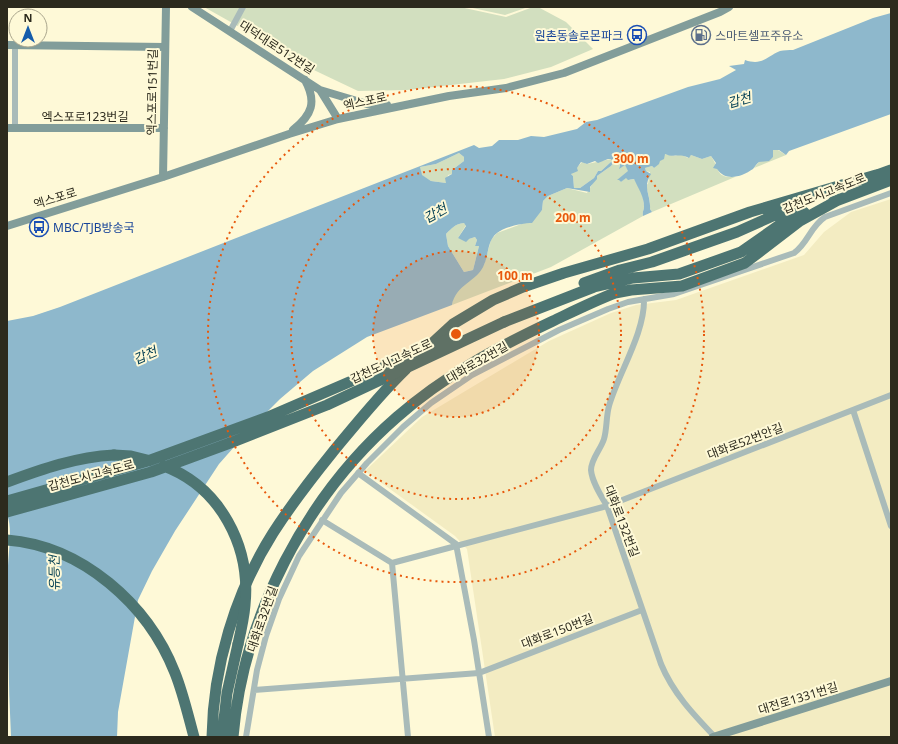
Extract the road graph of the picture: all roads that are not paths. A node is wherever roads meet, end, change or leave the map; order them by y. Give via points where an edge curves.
1 (166, 7) edge
2 (192, 7) edge
3 (243, 7) edge
4 (729, 7) edge
5 (230, 31) junction
6 (48, 46) edge
7 (11, 48) edge
8 (165, 48) junction
9 (304, 78) junction
10 (320, 90) junction
11 (398, 105) junction
12 (338, 119) junction
13 (11, 128) edge
14 (164, 128) junction
15 (289, 134) junction
16 (891, 170) edge
17 (876, 175) junction
18 (163, 177) junction
19 (891, 180) edge
20 (891, 193) edge
21 (840, 199) junction
22 (7, 226) edge
23 (644, 299) junction
24 (503, 318) junction
25 (891, 395) edge
26 (854, 410) junction
27 (358, 473) junction
28 (7, 482) edge
29 (7, 501) edge
30 (607, 506) junction
31 (7, 512) edge
32 (322, 520) junction
33 (891, 526) edge
34 (7, 540) edge
35 (456, 544) junction
36 (392, 563) junction
37 (642, 610) junction
38 (479, 673) junction
39 (402, 679) junction
40 (891, 681) edge
41 (254, 690) junction
42 (194, 737) edge
43 (212, 737) edge
44 (222, 737) edge
45 (233, 737) edge
46 (246, 737) edge
47 (408, 737) edge
48 (489, 737) edge
49 (714, 737) edge

1 - 8 street, 엑스포로151번길
2 - 5 street, 대덕대로512번길
3 - 5 street
4 - 11 street, 엑스포로 via 564,73 506,88
5 - 9 street, 대덕대로512번길
6 - 8 street
7 - 13 street
8 - 14 street, 엑스포로151번길
9 - 10 street, 대덕대로512번길
9 - 15 street via 312,94 312,105 302,124
10 - 11 street via 367,104
10 - 12 street, 대덕대로512번길
11 - 12 street, 엑스포로
12 - 15 street, 엑스포로
13 - 14 street, 엑스포로123번길
14 - 18 street, 엑스포로151번길
15 - 18 street, 엑스포로
16 - 17 highway, 갑천도시고속도로
17 - 24 highway, 갑천도시고속도로 via 777,213 737,232 652,262 620,270
17 - 43 highway via 750,212 648,249 524,287 493,300 453,324 380,393 272,534 246,585 228,636 215,691
18 - 22 street, 엑스포로
19 - 21 highway, 갑천도시고속도로
20 - 23 street, 대화로32번길 via 825,217 817,222 802,247 794,253 684,291
21 - 24 highway, 갑천도시고속도로 via 793,216 741,252 679,274 633,278 594,287
21 - 45 highway via 800,221 744,263 682,286 616,293 519,337 481,356 396,417 334,485 284,565 264,608 249,653
23 - 27 street, 대화로32번길 via 608,308 472,375 430,403
23 - 30 street, 대화로132번길 via 638,330 608,407 604,439 591,470
24 - 29 highway, 갑천도시고속도로, bridge via 268,417 148,461
24 - 31 highway, 갑천도시고속도로, bridge via 327,405 230,443 151,472
25 - 26 street, 대화로52번안길
26 - 30 street, 대화로52번안길
26 - 33 street
27 - 32 street, 대화로32번길
27 - 35 street
28 - 44 highway, bridge via 65,462 102,456 131,456 152,461 184,475 220,508 240,546 246,590 227,693
30 - 35 street, 대화로52번안길
30 - 37 street, 대화로132번길
32 - 36 street
32 - 41 street, 대화로32번길 via 299,556 279,599 264,642
34 - 42 highway via 25,542 60,553 87,567 117,589 146,621 163,646 175,672
35 - 36 street, 대화로52번안길
35 - 38 street
36 - 39 street
37 - 38 street, 대화로150번길
37 - 49 street, 대화로132번길 via 669,683 678,697
38 - 39 street, 대화로150번길
38 - 48 street
39 - 41 street, 대화로150번길
39 - 47 street
40 - 49 street, 대전로1331번길
41 - 46 street, 대화로32번길

